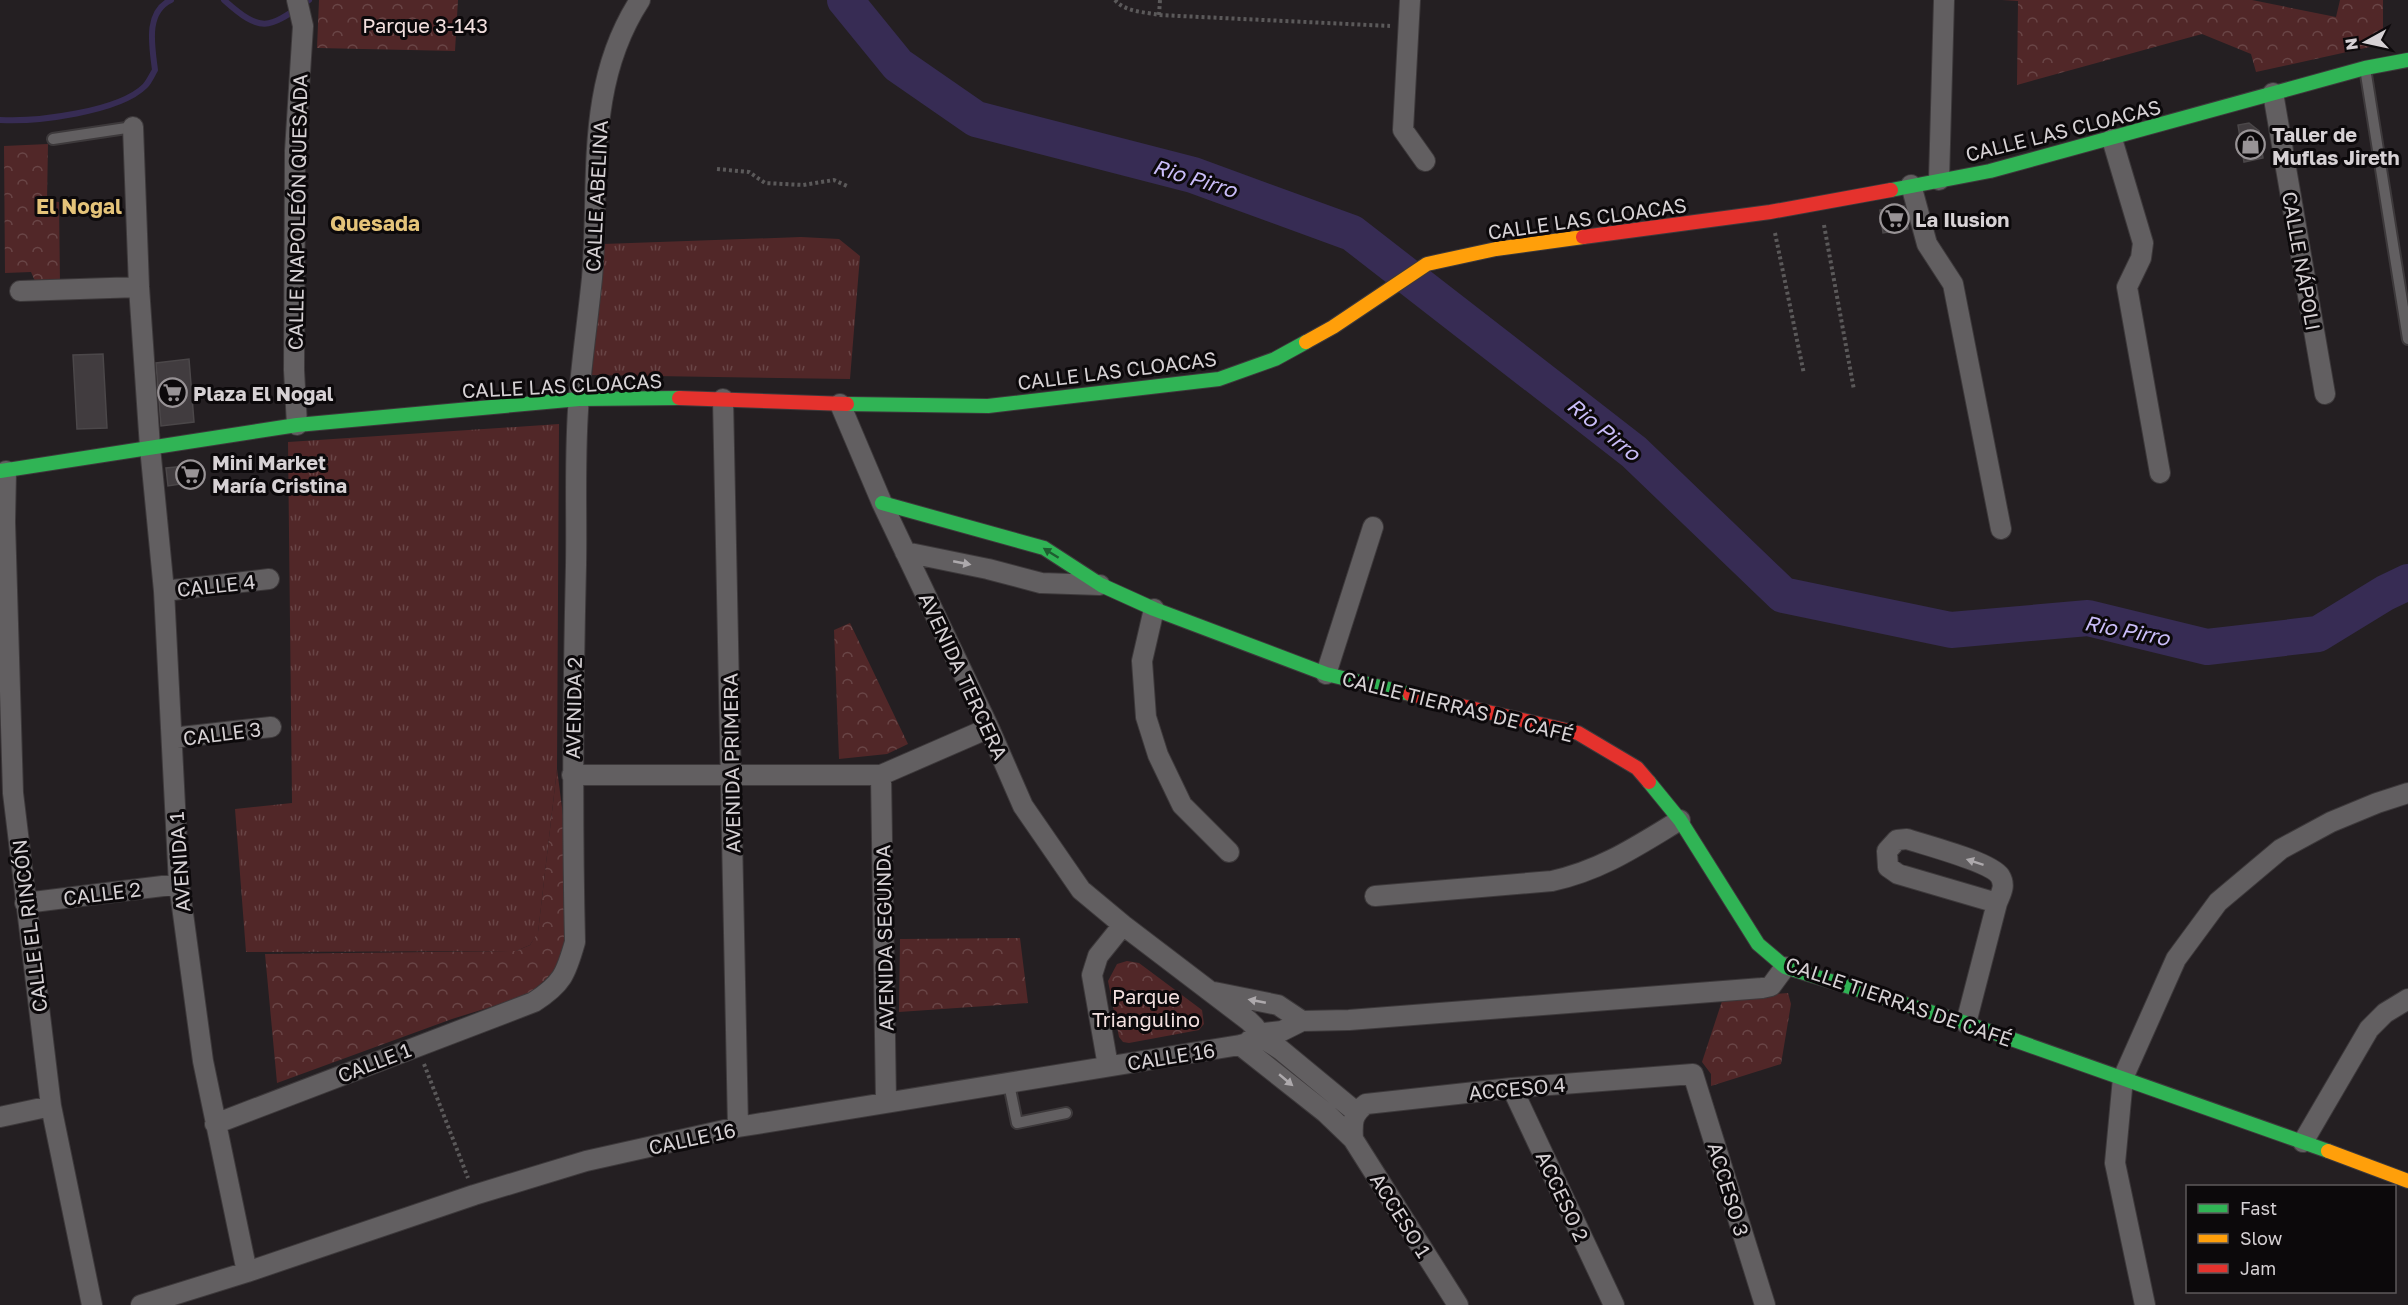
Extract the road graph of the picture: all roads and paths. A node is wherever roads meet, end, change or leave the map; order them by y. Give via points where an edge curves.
1 (297, 0) edge
2 (640, 0) edge
3 (1115, 0) edge
4 (1160, 0) edge
5 (1410, 0) edge
6 (1944, 0) edge
7 (1159, 15) junction
8 (1409, 26) junction
9 (2408, 60) edge
10 (2374, 66) junction
11 (2408, 72) edge
12 (2273, 93) junction
13 (133, 127) joint
14 (53, 139) dead end
15 (2112, 139) junction
16 (1425, 160) dead end
17 (717, 169) dead end
18 (1939, 180) junction
19 (1911, 185) junction
20 (847, 186) dead end
21 (1821, 203) junction
22 (1770, 212) junction
23 (139, 287) junction
24 (20, 291) dead end
25 (2408, 339) edge
26 (1803, 374) dead end
27 (1854, 390) dead end
28 (2325, 394) dead end
29 (579, 399) junction
30 (723, 399) junction
31 (840, 404) junction
32 (297, 424) junction
33 (150, 447) junction
34 (3, 471) edge
35 (2160, 473) dead end
36 (882, 503) junction
37 (2, 518) edge
38 (1373, 527) dead end
39 (2001, 529) dead end
40 (905, 552) junction
41 (269, 579) dead end
42 (1101, 585) junction
43 (164, 591) junction
44 (1154, 609) junction
45 (1326, 674) junction
46 (271, 727) dead end
47 (989, 728) junction
48 (172, 738) junction
49 (732, 774) junction
50 (572, 775) junction
51 (881, 775) junction
52 (2408, 793) edge
53 (1680, 820) junction
54 (1229, 852) dead end
55 (178, 884) junction
56 (1375, 896) dead end
57 (25, 903) junction
58 (1997, 903) junction
59 (1123, 925) junction
60 (1785, 967) junction
61 (1208, 990) junction
62 (2408, 999) edge
63 (534, 1002) joint
64 (1302, 1020) junction
65 (1966, 1023) junction
66 (1248, 1039) junction
67 (416, 1045) junction
68 (1108, 1066) junction
69 (1693, 1074) joint
70 (2123, 1078) junction
71 (1009, 1084) junction
72 (1512, 1088) junction
73 (886, 1102) junction
74 (51, 1106) junction
75 (1066, 1113) dead end
76 (0, 1117) edge
77 (215, 1124) junction
78 (1354, 1125) junction
79 (738, 1127) junction
80 (2303, 1142) junction
81 (2408, 1181) edge
82 (474, 1195) junction
83 (247, 1272) junction
84 (92, 1305) edge
85 (141, 1305) edge
86 (1458, 1305) edge
87 (1614, 1305) edge
88 (1765, 1305) edge
89 (2145, 1305) edge

1 - 32 street, CALLE NAPOLEÓN QUESADA via 303,26 294,151
2 - 29 street, CALLE ABELINA via 611,60 600,104 592,276
3 - 7 path via 1132,10
4 - 7 path
5 - 8 street
6 - 18 street
7 - 8 path
8 - 16 street via 1403,130
9 - 10 street, CALLE LAS CLOACAS
10 - 11 street
10 - 12 street, CALLE LAS CLOACAS
10 - 25 lane
12 - 15 street, CALLE LAS CLOACAS
12 - 28 street, CALLE NÁPOLI
13 - 14 lane
13 - 23 street, AVENIDA 1
15 - 18 street, CALLE LAS CLOACAS via 1990,171
15 - 35 street via 2143,243 2141,258 2127,287
17 - 20 path via 749,172 765,183 803,185 834,180
18 - 19 street, CALLE LAS CLOACAS
19 - 21 street, CALLE LAS CLOACAS
19 - 39 street via 1927,244 1953,284
21 - 22 street, CALLE LAS CLOACAS
21 - 27 path
22 - 26 path
22 - 31 street, CALLE LAS CLOACAS via 1496,249 1426,264 1333,327 1275,359 1219,379 988,406
23 - 24 street
23 - 33 street, AVENIDA 1
29 - 30 street, CALLE LAS CLOACAS
29 - 32 street, CALLE LAS CLOACAS
29 - 50 street, AVENIDA 2
30 - 31 street, CALLE LAS CLOACAS
30 - 49 street, AVENIDA PRIMERA
31 - 36 street, AVENIDA TERCERA
32 - 33 street, CALLE LAS CLOACAS
33 - 34 street, CALLE LAS CLOACAS
33 - 43 street, AVENIDA 1
34 - 37 street, CALLE EL RINCÓN
36 - 40 street, AVENIDA TERCERA
42 -> 36 street, CALLE TIERRAS DE CAFÉ via 1044,548
37 - 57 street, CALLE EL RINCÓN via 13,792
38 - 45 street
40 -> 42 street, CALLE TIERRAS DE CAFÉ via 1041,583
40 - 47 street, AVENIDA TERCERA
41 - 43 street, CALLE 4
42 - 44 street, CALLE TIERRAS DE CAFÉ
43 - 48 street, AVENIDA 1
44 - 45 street, CALLE TIERRAS DE CAFÉ
44 - 54 street via 1142,661 1146,717 1158,755 1182,805
45 - 53 street, CALLE TIERRAS DE CAFÉ via 1578,734 1637,768
46 - 48 street, CALLE 3
47 - 51 street
47 - 59 street, AVENIDA TERCERA via 1023,806 1081,890
48 - 55 street, AVENIDA 1
49 - 50 street
49 - 51 street
49 - 79 street, AVENIDA PRIMERA
50 - 63 street, AVENIDA 2 via 574,942 567,969 554,990
51 - 73 street, AVENIDA SEGUNDA
52 - 70 street via 2331,822 2281,849 2218,902 2176,960
53 - 56 street via 1623,855 1580,875 1552,881
53 - 60 street, CALLE TIERRAS DE CAFÉ via 1758,944
55 - 57 street, CALLE 2
55 - 77 street, AVENIDA 1
57 - 74 street, CALLE EL RINCÓN
58 -> 58 street via 2003,890 2001,878 1989,866 1907,839 1897,840 1887,851 1888,867 1898,874
58 - 65 street
59 - 61 street, AVENIDA TERCERA
59 - 68 street via 1098,956 1092,975
60 - 64 street via 1771,986 1762,988 1349,1020
60 - 65 street, CALLE TIERRAS DE CAFÉ
64 -> 61 street via 1278,1005
61 - 66 street, AVENIDA TERCERA via 1255,1028
62 - 80 street via 2369,1029
63 - 67 street, CALLE 1
64 - 66 street, CALLE 16 via 1282,1032
65 - 70 street, CALLE TIERRAS DE CAFÉ
66 - 68 street, CALLE 16
66 -> 78 street via 1318,1106
66 - 78 street via 1281,1050
67 - 77 street, CALLE 1
67 - 82 path
68 - 71 street, CALLE 16
69 - 72 street, ACCESO 4
69 - 88 street, ACCESO 3
70 - 80 street, CALLE TIERRAS DE CAFÉ
70 - 89 street via 2115,1163
71 - 73 street, CALLE 16
71 - 75 lane via 1017,1123
72 - 78 street, ACCESO 4 via 1366,1104
72 - 87 street, ACCESO 2
73 - 79 street, CALLE 16
74 - 76 street
74 - 84 street, CALLE EL RINCÓN
77 - 83 street, AVENIDA 1
78 - 86 street, ACCESO 1
79 - 82 street, CALLE 16 via 586,1161
80 - 81 street, CALLE TIERRAS DE CAFÉ
82 - 83 street, CALLE 16
83 - 85 street, CALLE 16

